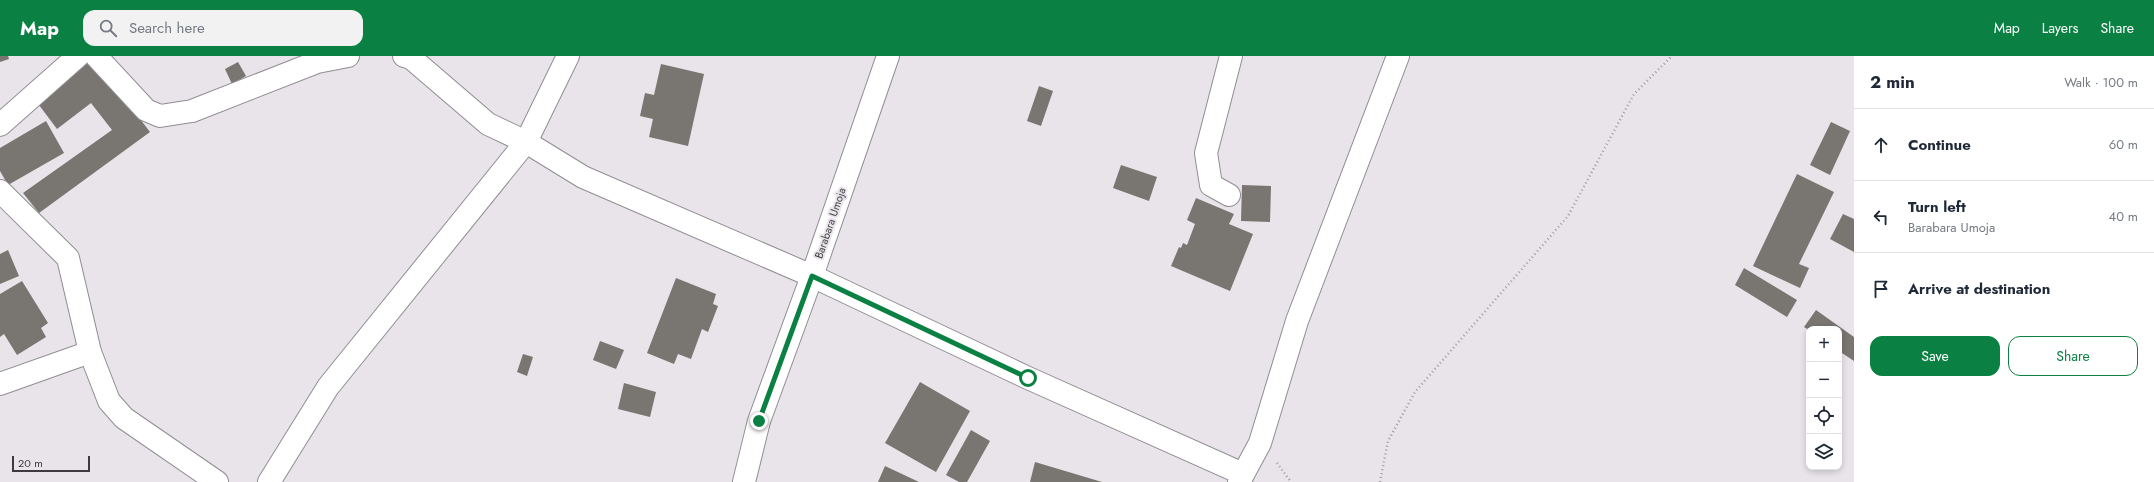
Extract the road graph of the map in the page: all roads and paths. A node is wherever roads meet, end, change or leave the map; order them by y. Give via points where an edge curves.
1 (78, 56) edge
2 (96, 56) edge
3 (348, 56) edge
4 (404, 56) edge
5 (568, 56) edge
6 (888, 56) edge
7 (1231, 56) edge
8 (1398, 56) edge
9 (1672, 56) edge
10 (0, 125) edge
11 (526, 142) junction
12 (0, 191) edge
13 (1229, 195) dead end
14 (812, 276) junction
15 (90, 352) junction
16 (0, 384) edge
17 (1241, 478) edge
18 (276, 480) edge
19 (217, 482) edge
20 (744, 482) edge
21 (1380, 482) edge

1 - 10 street
2 - 3 street via 146,110 160,116 192,111 317,62
4 - 11 street via 411,58 488,124
5 - 11 street
6 - 14 street, Barabara Umoja
7 - 13 street via 1206,153 1211,185
8 - 17 street via 1297,321 1260,443
9 - 21 path via 1634,94 1568,216 1415,392 1388,441
11 - 14 street via 583,177
11 - 18 street via 328,387
12 - 15 street via 68,258
14 - 17 street
14 - 20 street, Barabara Umoja via 759,421
15 - 16 street
15 - 19 street via 110,401 124,418

